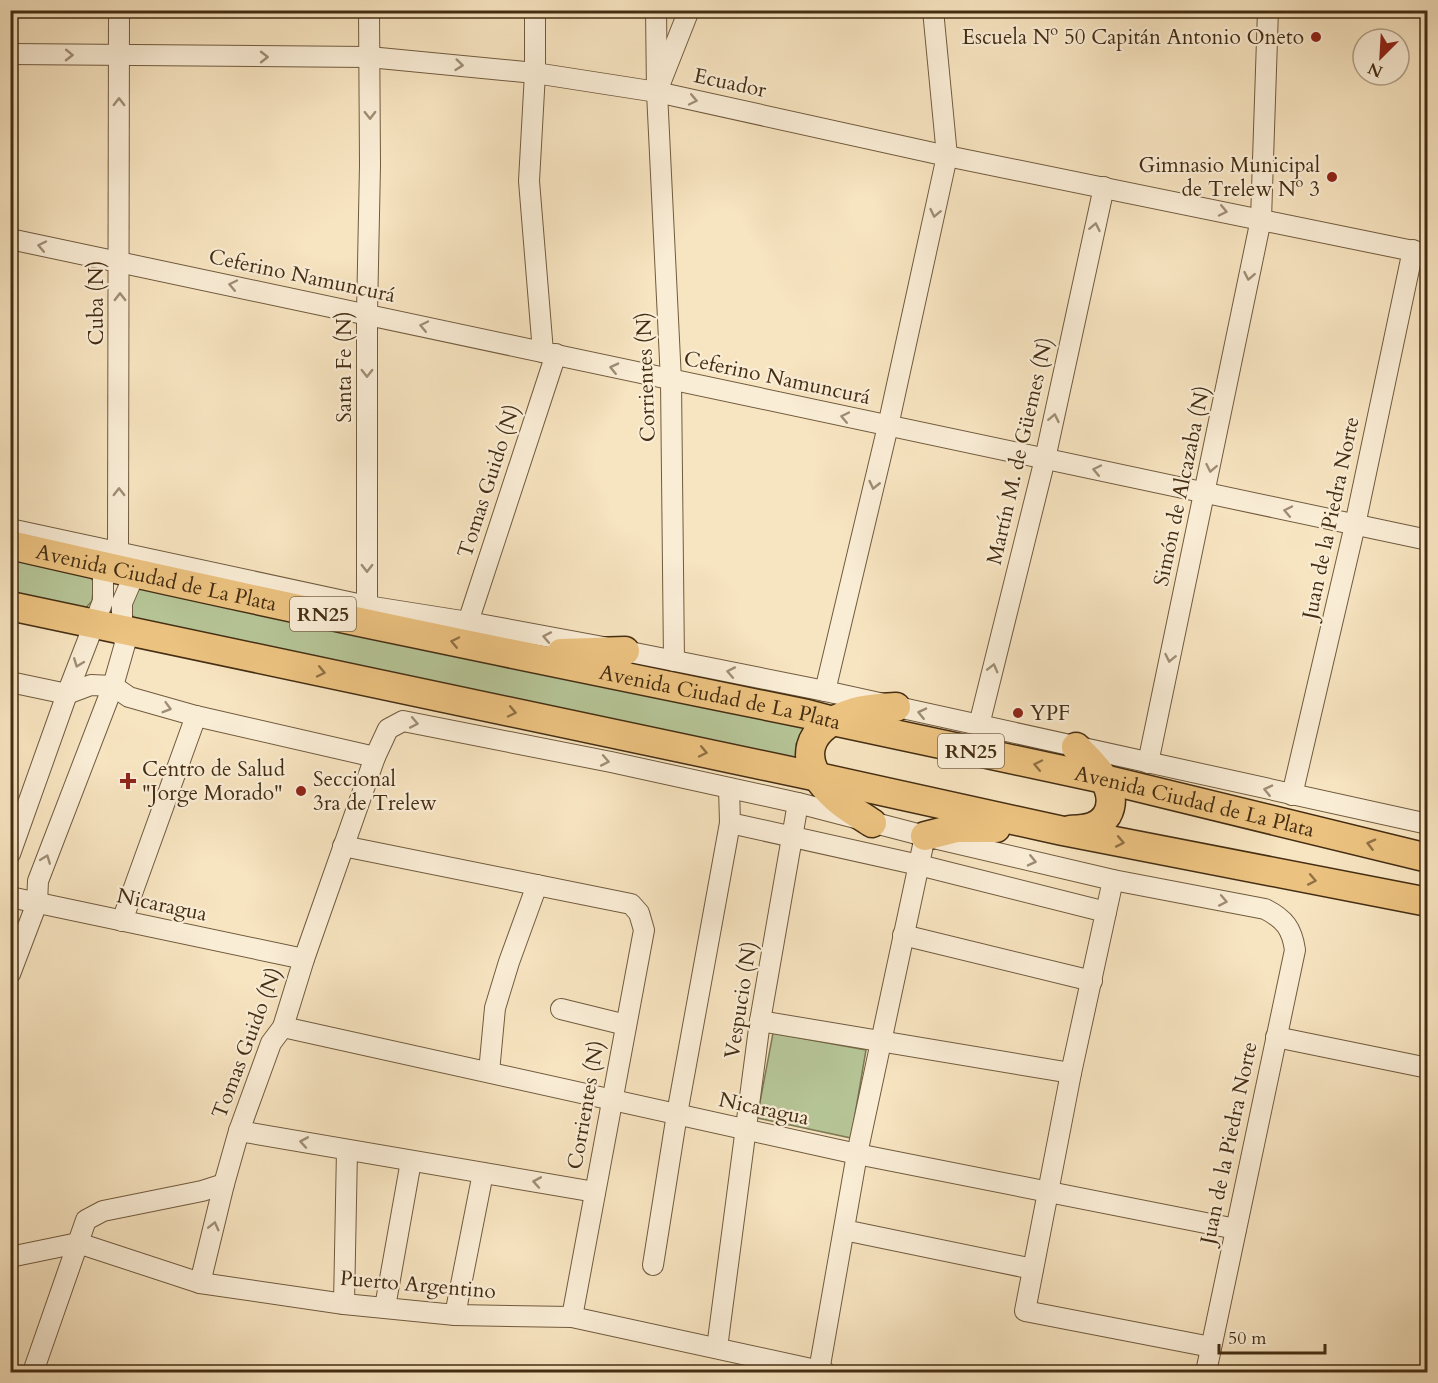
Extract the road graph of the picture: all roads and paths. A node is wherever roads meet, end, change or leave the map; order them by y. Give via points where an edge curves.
1 (119, 10) edge
2 (369, 10) edge
3 (535, 10) edge
4 (656, 10) edge
5 (689, 10) edge
6 (933, 10) edge
7 (1268, 10) edge
8 (10, 54) edge
9 (119, 56) junction
10 (369, 57) junction
11 (536, 73) junction
12 (657, 92) junction
13 (947, 156) junction
14 (1104, 187) junction
15 (1261, 219) junction
16 (10, 239) edge
17 (1420, 252) edge
18 (120, 262) junction
19 (368, 314) junction
20 (549, 353) junction
21 (671, 381) junction
22 (888, 426) junction
23 (1045, 459) junction
24 (1205, 493) junction
25 (1355, 525) junction
26 (10, 529) edge
27 (1428, 540) edge
28 (10, 545) edge
29 (110, 559) junction
30 (135, 573) junction
31 (10, 606) edge
32 (367, 606) junction
33 (10, 618) edge
34 (468, 622) junction
35 (108, 633) junction
36 (625, 651) junction
37 (512, 654) junction
38 (674, 661) junction
39 (10, 682) edge
40 (113, 686) junction
41 (825, 691) junction
42 (67, 694) junction
43 (896, 707) junction
44 (196, 716) junction
45 (834, 721) junction
46 (979, 725) junction
47 (1076, 747) junction
48 (375, 757) junction
49 (1148, 763) junction
50 (818, 777) junction
51 (1104, 779) junction
52 (729, 788) junction
53 (1292, 795) junction
54 (798, 803) junction
55 (730, 822) junction
56 (872, 823) junction
57 (1428, 824) edge
58 (1063, 831) junction
59 (925, 836) junction
60 (793, 837) junction
61 (343, 846) junction
62 (10, 854) edge
63 (1428, 858) edge
64 (919, 865) junction
65 (1113, 880) junction
66 (537, 885) junction
67 (10, 897) edge
68 (1428, 902) edge
69 (37, 903) junction
70 (1106, 912) junction
71 (122, 921) junction
72 (903, 935) junction
73 (304, 959) junction
74 (10, 974) edge
75 (1092, 981) junction
76 (561, 1009) dead end
77 (760, 1021) junction
78 (626, 1025) junction
79 (284, 1027) junction
80 (1276, 1037) junction
81 (880, 1040) junction
82 (1428, 1068) edge
83 (489, 1072) junction
84 (1071, 1073) junction
85 (612, 1100) junction
86 (677, 1114) junction
87 (746, 1130) junction
88 (239, 1131) junction
89 (347, 1150) junction
90 (857, 1154) junction
91 (411, 1161) junction
92 (483, 1173) junction
93 (224, 1184) junction
94 (595, 1192) junction
95 (1048, 1192) junction
96 (1236, 1229) junction
97 (844, 1230) junction
98 (78, 1243) junction
99 (10, 1257) edge
100 (653, 1265) dead end
101 (1033, 1269) junction
102 (200, 1283) junction
103 (344, 1304) junction
104 (385, 1307) junction
105 (455, 1315) junction
106 (572, 1317) junction
107 (1211, 1347) junction
108 (717, 1348) junction
109 (33, 1372) edge
110 (822, 1372) edge
111 (1206, 1372) edge

1 - 9 street, Cuba (N)
2 - 10 street, Santa Fe (N)
3 - 11 street, Tomas Guido (N)
4 - 12 street, Corrientes (N)
5 - 12 street
6 - 13 street
7 - 15 street, Simón de Alcazaba (N)
8 -> 9 street, Ecuador
9 -> 10 street, Ecuador
18 -> 9 street, Cuba (N)
10 -> 11 street, Ecuador
10 -> 19 street, Santa Fe (N)
11 - 12 street, Ecuador
11 - 20 street, Tomas Guido (N) via 529,181
12 -> 13 street, Ecuador
12 - 21 street, Corrientes (N)
13 - 14 street, Ecuador
13 -> 22 street
14 -> 15 street, Ecuador
23 -> 14 street, Martín M. de Güemes (N)
15 - 17 street, Ecuador
15 -> 24 street, Simón de Alcazaba (N)
18 -> 16 street, Ceferino Namuncurá
17 - 25 street, Juan de la Piedra Norte
19 -> 18 street, Ceferino Namuncurá
29 -> 18 street, Cuba (N)
20 -> 19 street, Ceferino Namuncurá
19 -> 32 street, Santa Fe (N)
21 -> 20 street, Ceferino Namuncurá
20 - 34 street, Tomas Guido (N)
22 -> 21 street, Ceferino Namuncurá
21 - 38 street, Corrientes (N)
22 - 23 street, Ceferino Namuncurá
22 -> 41 street
24 -> 23 street, Ceferino Namuncurá
46 -> 23 street, Martín M. de Güemes (N)
25 -> 24 street, Ceferino Namuncurá
24 -> 49 street, Simón de Alcazaba (N)
25 - 27 street, Ceferino Namuncurá
25 - 53 street, Juan de la Piedra Norte
26 - 29 street, Avenida Ciudad de La Plata
28 - 29 highway, Avenida Ciudad de La Plata / RN25
29 - 30 highway, Avenida Ciudad de La Plata / RN25
29 - 32 street, Avenida Ciudad de La Plata
29 - 35 street, Cuba (N) via 103,601
30 - 35 street
37 -> 30 highway, Avenida Ciudad de La Plata / RN25
31 - 35 highway
32 - 34 street, Avenida Ciudad de La Plata
33 - 35 highway
36 -> 34 street, Avenida Ciudad de La Plata
35 - 40 street
35 -> 42 street
35 -> 50 highway via 205,661 264,660
36 - 37 highway
36 - 38 street, Avenida Ciudad de La Plata
37 - 45 highway, Avenida Ciudad de La Plata / RN25
41 -> 38 street, Avenida Ciudad de La Plata
39 - 42 street
40 - 42 street via 91,685
40 -> 44 street via 129,697
69 -> 40 street via 38,881
41 - 43 street, Avenida Ciudad de La Plata
42 - 62 street
43 - 45 highway via 856,712
46 -> 43 street, Avenida Ciudad de La Plata
44 - 48 street
44 - 71 street
45 - 50 highway via 816,734 810,746 810,761
51 -> 45 highway, Avenida Ciudad de La Plata / RN25
46 - 47 street, Avenida Ciudad de La Plata
47 - 49 street, Avenida Ciudad de La Plata
47 - 51 highway
48 -> 52 street via 388,729 403,721
48 - 61 street, Tomas Guido (N)
53 -> 49 street, Avenida Ciudad de La Plata
50 - 56 highway via 833,796
50 - 58 highway
51 - 58 highway via 1112,796 1111,807 1102,822 1088,829
63 -> 51 highway, Avenida Ciudad de La Plata / RN25
52 - 54 street
52 - 55 street
53 - 57 street, Avenida Ciudad de La Plata
54 - 56 street
54 - 60 street, Vespucio (N)
55 - 60 street
55 - 86 street
56 - 59 street
58 - 59 highway via 974,827
58 -> 68 highway
59 - 64 street
59 -> 65 street
60 - 64 street
60 - 77 street, Vespucio (N)
61 - 66 street
61 - 73 street, Tomas Guido (N)
64 - 70 street
64 - 72 street
65 - 70 street
65 -> 80 street, Juan de la Piedra Norte via 1265,909 1278,916 1293,937 1295,951
66 - 78 street, Corrientes (N) via 631,904 639,913 644,930
66 - 83 street via 495,1008
67 - 69 street, Nicaragua
69 - 71 street, Nicaragua
69 - 74 street
70 - 75 street
71 - 73 street, Nicaragua
72 - 75 street
72 - 81 street
73 - 79 street, Tomas Guido (N)
75 - 84 street
76 - 78 street
77 - 81 street
77 - 87 street, Vespucio (N)
78 - 85 street, Corrientes (N)
79 - 83 street, Nicaragua
79 - 88 street, Tomas Guido (N) via 271,1043
80 - 82 street
80 - 96 street, Juan de la Piedra Norte
81 - 84 street
81 - 90 street
83 - 85 street, Nicaragua
84 - 95 street
85 - 86 street, Nicaragua
85 - 94 street, Corrientes (N)
86 - 87 street, Nicaragua
86 - 100 street
87 - 90 street, Nicaragua
87 - 108 street, Vespucio (N)
89 -> 88 street
88 - 93 street, Tomas Guido (N)
89 - 91 street
89 - 103 street
90 - 95 street, Nicaragua
90 - 97 street
91 - 92 street
91 - 104 street
94 -> 92 street
92 - 105 street
93 - 98 street via 103,1211 86,1220
102 -> 93 street, Tomas Guido (N)
94 - 106 street, Corrientes (N)
95 - 96 street, Nicaragua
95 - 101 street
96 - 107 street, Juan de la Piedra Norte
97 - 101 street
97 - 110 street
98 - 99 street, Puerto Argentino
98 - 102 street, Puerto Argentino
98 - 109 street
101 - 107 street via 1025,1311
102 - 103 street, Puerto Argentino
103 - 104 street, Puerto Argentino
104 - 105 street, Puerto Argentino
105 - 106 street, Puerto Argentino
106 - 108 street, Puerto Argentino
107 - 111 street, Juan de la Piedra Norte
108 - 110 street, Puerto Argentino

